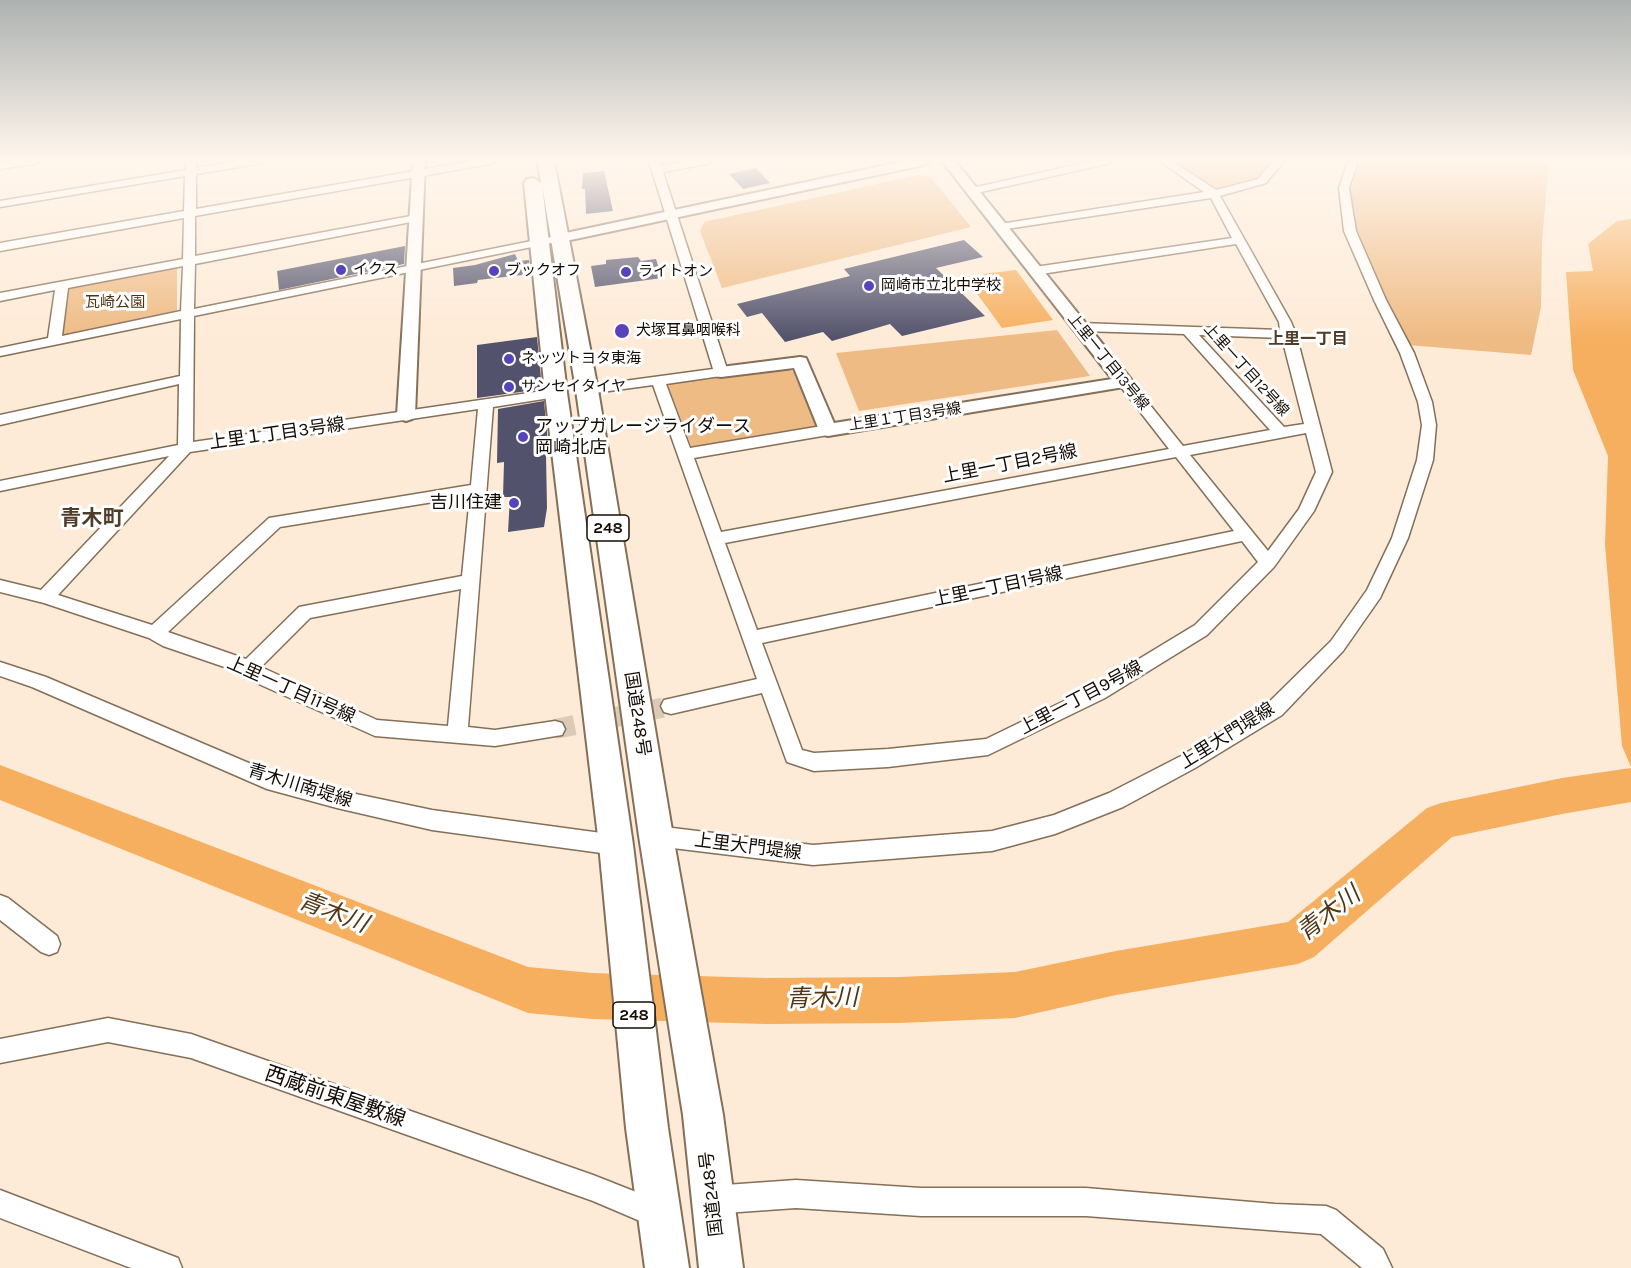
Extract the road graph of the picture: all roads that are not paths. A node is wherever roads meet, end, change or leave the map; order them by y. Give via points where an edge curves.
1 (150, 220) edge
2 (190, 220) edge
3 (405, 220) edge
4 (416, 220) edge
5 (545, 220) edge
6 (549, 220) edge
7 (646, 220) edge
8 (673, 220) edge
9 (995, 220) edge
10 (1039, 220) edge
11 (1228, 220) edge
12 (1348, 220) edge
13 (1000, 226) junction
14 (550, 240) junction
15 (1239, 240) junction
16 (0, 247) edge
17 (189, 261) junction
18 (415, 269) junction
19 (1035, 271) junction
20 (62, 286) junction
21 (0, 297) edge
22 (189, 314) junction
23 (1080, 327) junction
24 (1188, 331) junction
25 (1289, 334) junction
26 (54, 342) junction
27 (0, 352) edge
28 (721, 372) junction
29 (188, 378) junction
30 (658, 380) junction
31 (1124, 382) junction
32 (587, 390) junction
33 (556, 393) junction
34 (486, 403) junction
35 (406, 415) junction
36 (0, 420) edge
37 (1311, 427) junction
38 (828, 430) junction
39 (1280, 432) junction
40 (185, 448) junction
41 (1179, 452) junction
42 (686, 454) junction
43 (0, 486) edge
44 (479, 489) junction
45 (1245, 535) junction
46 (716, 539) junction
47 (1268, 563) junction
48 (472, 581) junction
49 (0, 586) edge
50 (45, 597) junction
51 (155, 633) junction
52 (752, 638) junction
53 (249, 668) junction
54 (0, 669) edge
55 (769, 684) junction
56 (671, 705) tunnel mouth
57 (555, 729) tunnel mouth
58 (457, 736) junction
59 (656, 836) junction
60 (616, 845) junction
61 (0, 906) edge
62 (49, 944) dead end
63 (0, 1051) edge
64 (711, 1200) junction
65 (0, 1204) edge
66 (660, 1216) junction
67 (168, 1268) edge
68 (667, 1268) edge
69 (721, 1268) edge
70 (1378, 1268) edge

1 - 16 street
2 - 17 street
3 - 17 street
4 - 18 street
5 - 14 highway, 国道248号 / 248
6 - 14 highway, 国道248号 / 248
7 - 14 street
8 - 28 street
9 - 13 street, 上里一丁目13号線
10 - 13 street
11 - 15 street, 上里一丁目9号線
12 - 59 street, 上里大門堤線 via 1425,402 1429,425 1425,460 1400,538 1374,593 1337,646 1275,709 1116,800 1055,824 992,841 813,855
13 - 19 street, 上里一丁目13号線
14 - 18 street
14 - 32 highway, 国道248号 / 248
14 - 33 highway, 国道248号 / 248
15 - 19 street
15 - 25 street, 上里一丁目9号線
17 - 20 street
17 - 22 street
18 - 22 street
18 - 35 street
19 - 23 street, 上里一丁目13号線
20 - 21 street
20 - 26 street
22 - 26 street
22 - 29 street
23 - 24 street
23 - 31 street, 上里一丁目13号線
24 - 25 street
24 - 39 street, 上里一丁目12号線
25 - 37 street, 上里一丁目9号線
26 - 27 street
28 - 30 street, 上里１丁目3号線
28 - 38 street, 上里１丁目3号線 via 800,362
29 - 36 street
29 - 40 street
30 - 32 street, 上里１丁目3号線
30 - 42 street, 上里一丁目9号線
31 - 38 street, 上里１丁目3号線
31 - 41 street, 上里一丁目13号線
32 - 59 highway, 国道248号 / 248
33 - 34 street, 上里１丁目3号線
33 - 60 highway, 国道248号 / 248
34 - 35 street, 上里１丁目3号線
34 - 44 street
35 - 40 street, 上里１丁目3号線
37 - 39 street, 上里一丁目2号線
37 - 47 street, 上里一丁目9号線 via 1324,472 1306,511
38 - 42 street
39 - 41 street, 上里一丁目2号線
40 - 43 street, 上里１丁目3号線
40 - 50 street
41 - 45 street, 上里一丁目13号線
41 - 46 street, 上里一丁目2号線
42 - 46 street, 上里一丁目9号線
44 - 48 street
44 - 51 street via 274,522
45 - 47 street, 上里一丁目13号線
45 - 52 street, 上里一丁目1号線
46 - 52 street, 上里一丁目9号線
47 - 55 street, 上里一丁目9号線 via 1200,630 1098,693 988,747 814,762 794,756
48 - 53 street via 305,612
48 - 58 street
49 - 50 street, 上里一丁目11号線
50 - 51 street, 上里一丁目11号線
51 - 53 street, 上里一丁目11号線
52 - 55 street, 上里一丁目9号線
53 - 58 street, 上里一丁目11号線 via 375,728
54 - 60 street, 青木川南堤線 via 267,780 442,821
55 - 56 street
57 - 58 street, 上里一丁目11号線 via 495,738
59 - 64 highway, 国道248号 / 248 via 702,1115
60 - 66 highway, 国道248号 / 248
61 - 62 street
63 - 66 street, 西蔵前東屋敷線 via 108,1030 191,1046 593,1188
64 - 69 highway, 国道248号 / 248
64 - 70 street via 796,1194 921,1202 1086,1202 1326,1220 1373,1259
65 - 67 street
66 - 68 highway, 国道248号 / 248

